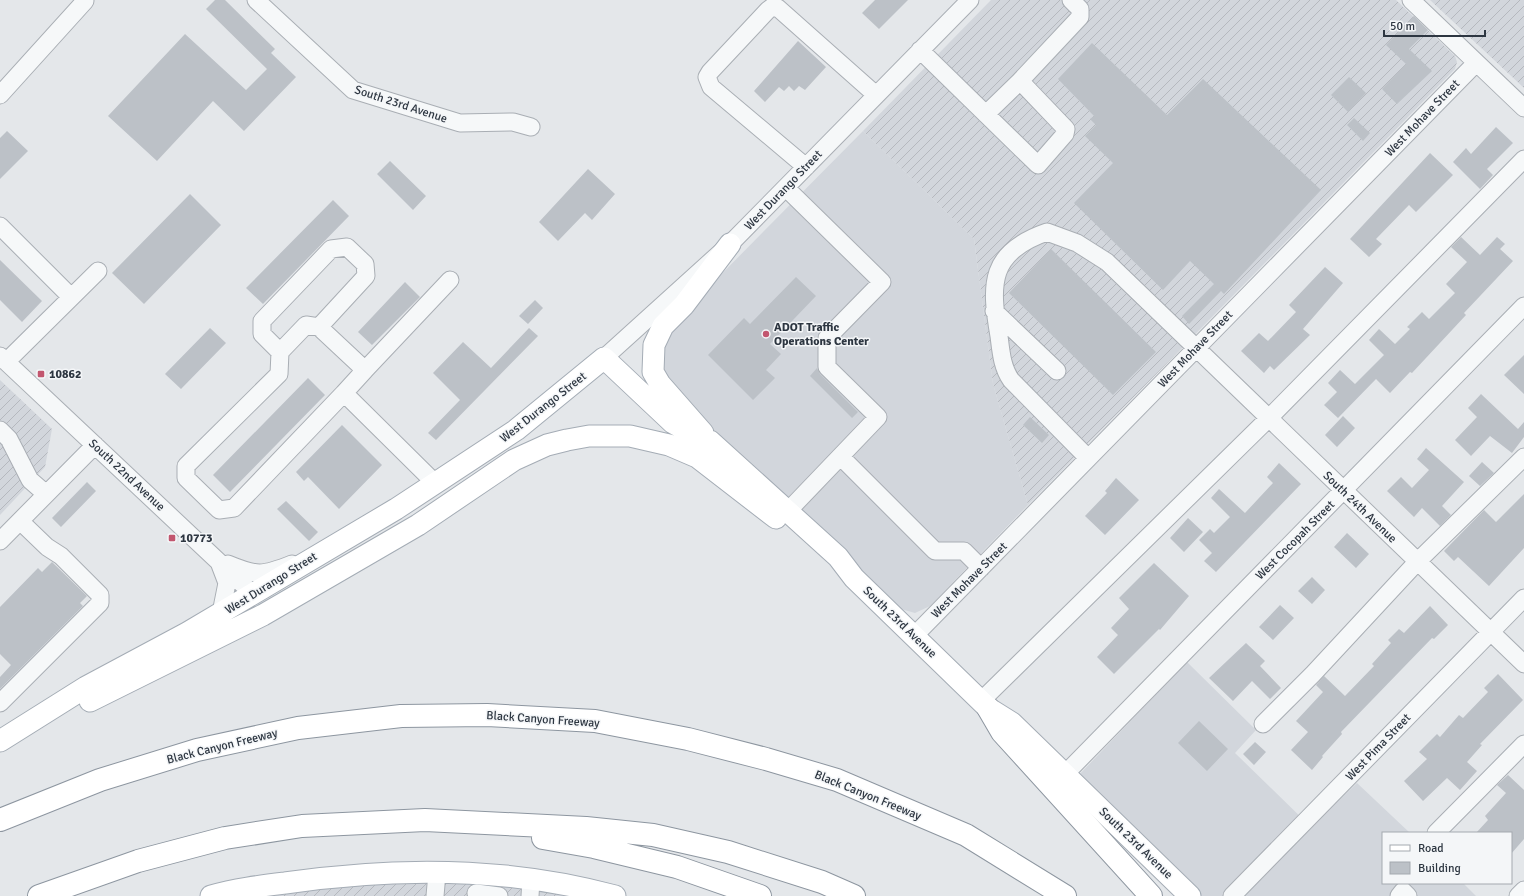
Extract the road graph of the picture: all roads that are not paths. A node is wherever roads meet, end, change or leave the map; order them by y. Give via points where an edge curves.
1 (256, 0) edge
2 (970, 0) edge
3 (1071, 0) edge
4 (1411, 0) edge
5 (85, 1) dead end
6 (920, 50) junction
7 (1476, 63) junction
8 (1020, 81) junction
9 (0, 95) edge
10 (876, 95) junction
11 (1524, 108) edge
12 (986, 114) junction
13 (531, 127) dead end
14 (1524, 159) edge
15 (806, 167) junction
16 (786, 188) junction
17 (0, 226) edge
18 (730, 244) junction
19 (98, 271) dead end
20 (450, 280) dead end
21 (71, 297) junction
22 (1524, 306) edge
23 (994, 311) junction
24 (319, 327) junction
25 (1195, 349) junction
26 (280, 352) junction
27 (604, 358) junction
28 (3, 359) edge
29 (366, 370) junction
30 (1057, 371) dead end
31 (344, 393) junction
32 (1269, 418) junction
33 (0, 430) edge
34 (710, 441) junction
35 (95, 445) junction
36 (841, 457) junction
37 (1524, 457) edge
38 (1088, 458) junction
39 (435, 483) junction
40 (1343, 491) junction
41 (46, 494) junction
42 (788, 511) junction
43 (20, 521) junction
44 (0, 541) edge
45 (317, 554) junction
46 (218, 560) junction
47 (1417, 562) junction
48 (981, 568) junction
49 (854, 578) junction
50 (253, 594) junction
51 (1524, 598) edge
52 (221, 613) junction
53 (1491, 632) junction
54 (915, 635) junction
55 (1524, 664) edge
56 (0, 703) edge
57 (985, 705) junction
58 (1263, 724) dead end
59 (0, 741) edge
60 (0, 744) edge
61 (1524, 744) edge
62 (1065, 774) junction
63 (0, 820) edge
64 (425, 820) junction
65 (1437, 832) edge
66 (437, 873) junction
67 (476, 888) edge
68 (531, 888) edge
69 (1524, 890) edge
70 (39, 896) edge
71 (211, 896) edge
72 (435, 896) edge
73 (499, 896) edge
74 (615, 896) edge
75 (760, 896) edge
76 (854, 896) edge
77 (1066, 896) edge
78 (1151, 896) edge
79 (1190, 896) edge
80 (1232, 896) edge
81 (1399, 896) edge
82 (1408, 896) edge
83 (1518, 896) edge

1 - 13 street, South 23rd Avenue via 353,90 460,123 514,122
2 - 6 street, West Durango Street
3 - 8 street via 1080,9 1080,17
4 - 7 street
5 - 9 street
6 - 10 street, West Durango Street
6 - 12 street
7 - 11 street
7 - 25 street, West Mohave Street
8 - 12 street
8 - 12 street via 1066,129 1062,139 1038,165
10 - 15 street, West Durango Street
10 - 15 street via 778,8 772,7 768,10 710,72 708,82
14 - 32 street
15 - 16 street, West Durango Street
16 - 18 street, West Durango Street
16 - 36 street via 882,282 827,338 827,367 878,417
17 - 21 street
18 - 27 street, West Durango Street
18 - 34 main road via 684,305 664,326 654,345 653,372 660,384
19 - 21 street
20 - 29 street
21 - 28 street
22 - 40 street, West Cocopah Street
23 - 25 street, South 24th Avenue via 994,281 999,267 1022,242 1047,232 1077,243 1107,262
23 - 30 street
23 - 38 street, South 24th Avenue via 1007,374
24 - 26 street via 306,325
24 - 26 street via 366,276 365,264 347,247 331,249 262,321 262,334
24 - 29 street
25 - 32 street, South 24th Avenue
25 - 38 street, West Mohave Street
26 - 31 street via 279,374 186,466 186,478 219,510 234,508
27 - 34 main road, South 23rd Avenue via 673,423
27 - 39 main road, West Durango Street via 516,430
28 - 35 street, South 22nd Avenue
29 - 31 street
31 - 39 street
32 - 40 street, South 24th Avenue
32 - 57 street
33 - 41 street via 9,440 30,480
34 - 42 main road, South 23rd Avenue
35 - 41 street
35 - 46 street, South 22nd Avenue
36 - 42 street
36 - 48 street via 935,551 964,551
37 - 47 street
38 - 48 street, West Mohave Street
39 - 45 main road, West Durango Street via 396,509
40 - 47 street, South 24th Avenue
40 - 62 street, West Cocopah Street
41 - 43 street
42 - 49 main road, South 23rd Avenue via 838,557
43 - 44 street
43 - 56 street via 47,547 61,556 100,595 100,603
45 - 46 street via 276,571 254,574
45 - 50 main road, West Durango Street
46 - 50 street, South 22nd Avenue
46 - 52 street via 227,583
47 - 53 street, South 24th Avenue
47 - 58 street
48 - 54 street, West Mohave Street
49 - 54 main road, South 23rd Avenue
49 - 60 main road via 697,457 669,445 630,436 589,436 567,440 514,460 418,525 263,615
50 - 52 main road, West Durango Street
51 - 53 street, West Pima Street
52 - 59 main road, West Durango Street via 86,687
53 - 55 street, South 24th Avenue
53 - 80 street, West Pima Street
54 - 57 main road, South 23rd Avenue
57 - 62 main road, South 23rd Avenue via 1012,723
57 - 78 highway via 1002,732
61 - 65 street
62 - 79 main road, South 23rd Avenue
63 - 77 highway, Black Canyon Freeway via 100,780 197,750 298,728 401,716 487,715 595,721 688,739 837,780 966,835
64 - 70 highway via 302,826 225,838 138,861
64 - 75 highway via 547,838 630,855 677,867
64 - 76 highway via 586,828 653,835 728,852 822,882
66 - 67 main road
66 - 71 main road via 409,871 313,879 227,891
66 - 72 street
67 - 68 main road
67 - 73 street
68 - 74 main road via 589,889
69 - 83 street
81 - 82 street via 1403,892

